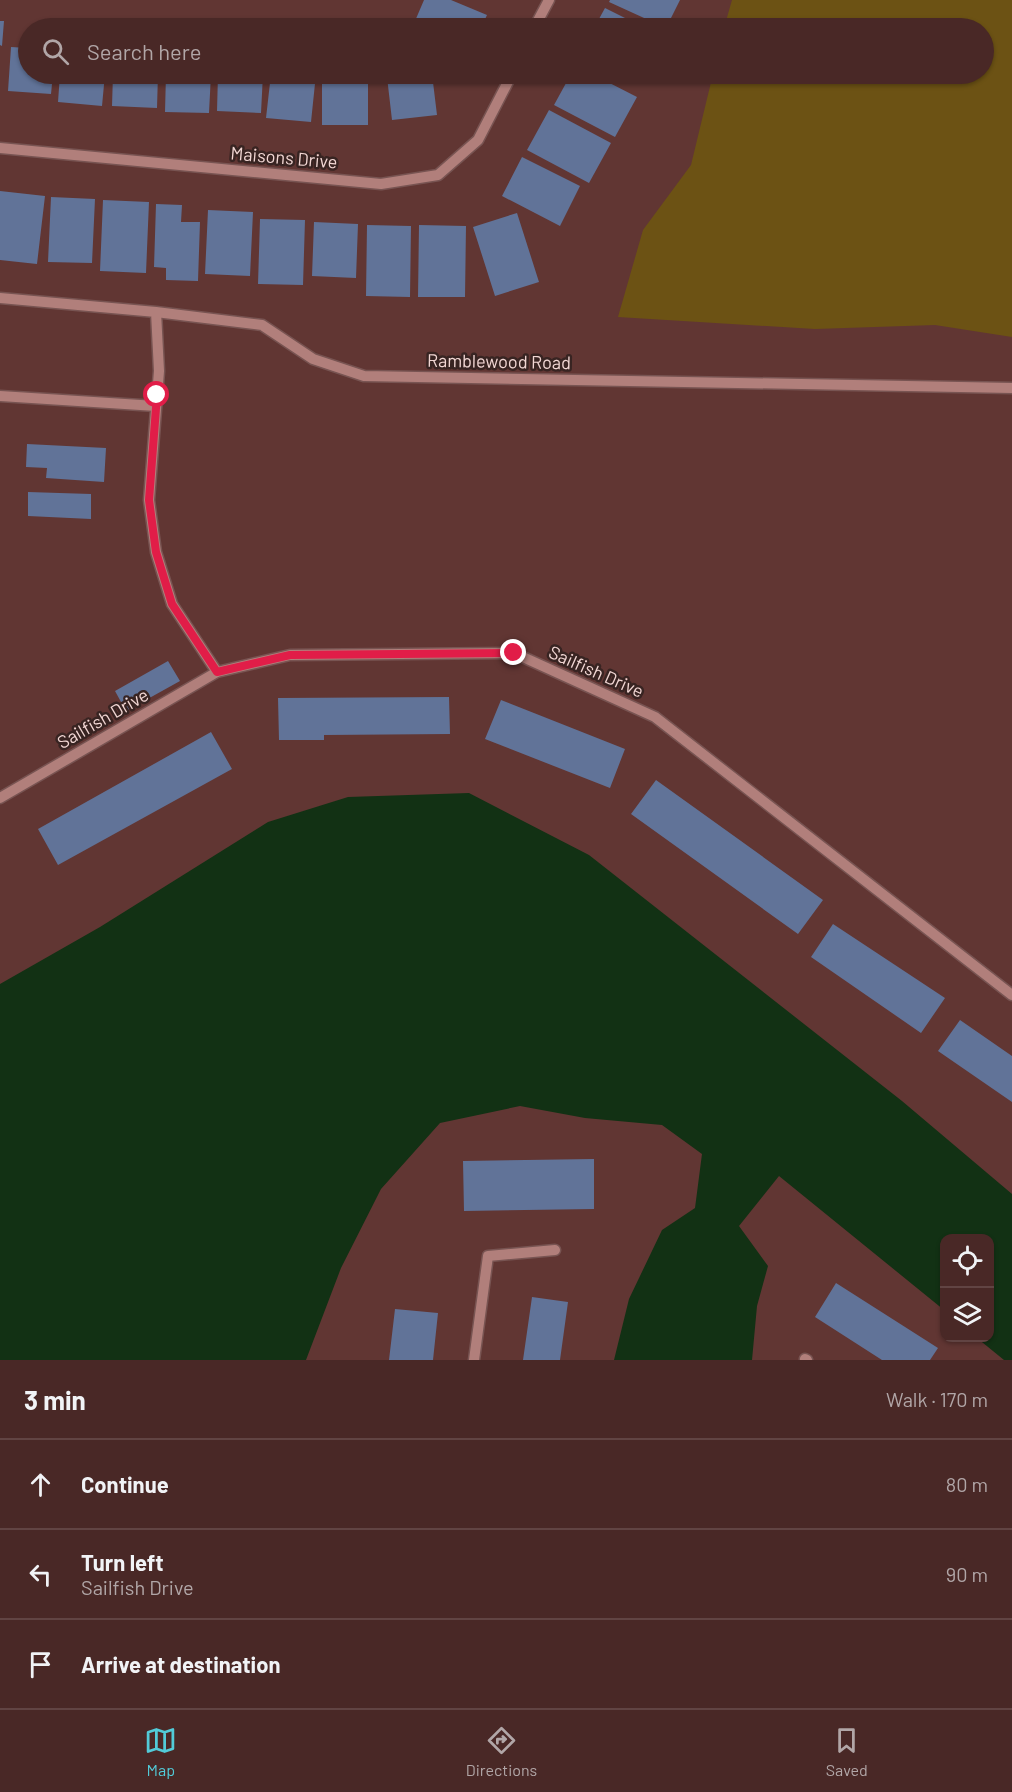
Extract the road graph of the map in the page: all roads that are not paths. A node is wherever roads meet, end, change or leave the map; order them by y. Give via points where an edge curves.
1 (549, 0) edge
2 (539, 18) edge
3 (507, 84) edge
4 (0, 148) edge
5 (0, 298) edge
6 (156, 312) junction
7 (1012, 388) edge
8 (0, 396) edge
9 (156, 406) junction
10 (217, 672) junction
11 (0, 798) edge
12 (1012, 995) edge
13 (555, 1250) dead end
14 (474, 1360) edge

1 - 2 street
3 - 4 street, Maisons Drive via 478,140 438,175 381,184
5 - 6 street, Ramblewood Road
6 - 7 street, Ramblewood Road via 262,326 314,359 364,376
6 - 9 street
8 - 9 street
9 - 10 street via 149,500 156,552 172,604
10 - 11 street, Sailfish Drive
10 - 12 street, Sailfish Drive via 290,655 514,653 655,717
13 - 14 street via 488,1256

